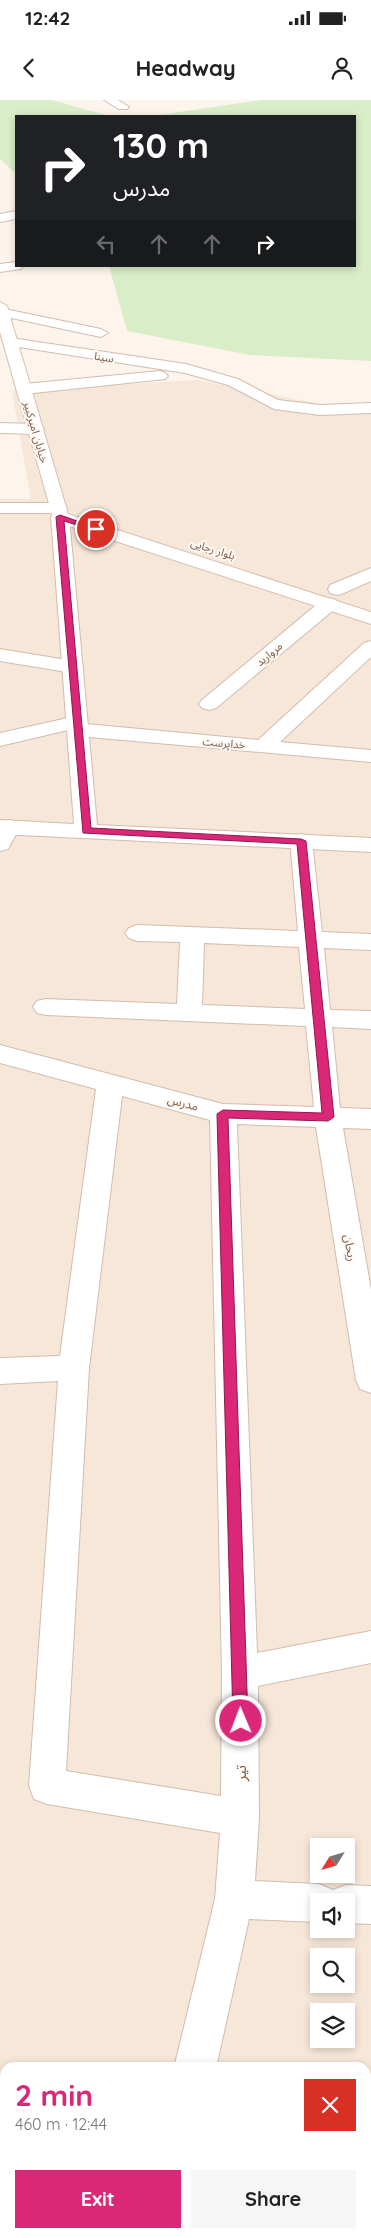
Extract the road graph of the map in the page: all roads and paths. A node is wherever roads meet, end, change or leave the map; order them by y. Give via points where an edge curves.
1 (110, 100) edge
2 (123, 107) dead end
3 (15, 266) edge
4 (0, 268) edge
5 (1, 309) edge
6 (101, 333) dead end
7 (8, 342) edge
8 (196, 372) junction
9 (24, 389) junction
10 (371, 408) edge
11 (0, 428) edge
12 (36, 429) junction
13 (0, 508) edge
14 (58, 508) junction
15 (371, 574) edge
16 (300, 577) dead end
17 (318, 583) dead end
18 (333, 596) junction
19 (362, 597) dead end
20 (371, 618) edge
21 (371, 647) edge
22 (0, 655) edge
23 (72, 667) junction
24 (209, 704) dead end
25 (78, 726) junction
26 (0, 740) edge
27 (264, 746) junction
28 (371, 756) edge
29 (86, 831) junction
30 (3, 832) edge
31 (301, 841) junction
32 (371, 845) edge
33 (137, 933) dead end
34 (192, 936) junction
35 (311, 940) junction
36 (371, 942) edge
37 (46, 1007) dead end
38 (188, 1012) junction
39 (318, 1017) junction
40 (371, 1020) edge
41 (0, 1054) edge
42 (110, 1083) junction
43 (223, 1114) junction
44 (328, 1117) junction
45 (371, 1119) edge
46 (74, 1368) junction
47 (0, 1371) edge
48 (371, 1380) edge
49 (371, 1647) edge
50 (240, 1674) junction
51 (240, 1818) junction
52 (234, 1899) junction
53 (310, 1903) edge
54 (355, 1904) edge
55 (371, 1905) edge
56 (195, 2062) edge

1 - 2 street
3 - 4 street
5 - 6 street
5 - 7 street, خیابان امیرکبیر
7 - 8 street, سینا
7 - 9 street, خیابان امیرکبیر
8 - 9 street
8 - 10 street via 233,382 274,404 320,410
9 - 12 street, خیابان امیرکبیر
11 - 12 street
12 - 14 street, خیابان امیرکبیر
13 - 14 street
14 - 16 street, بلوار رجایی
14 - 18 street, بلوار رجایی
14 - 23 street, خیابان امیرکبیر
15 - 18 street, مروارید
17 - 18 street, بلوار رجایی
18 - 19 street, بلوار رجایی
18 - 20 street, بلوار رجایی
18 - 24 street, مروارید
21 - 27 street
22 - 23 street
23 - 25 street, خیابان امیرکبیر
25 - 26 street, خداپرست via 22,733
25 - 27 street, خداپرست
25 - 29 street, خیابان امیرکبیر
27 - 28 street, خداپرست
29 - 30 street
29 - 31 street
31 - 32 street
31 - 35 street, ریحان
33 - 34 street
34 - 35 street
34 - 38 street
35 - 36 street
35 - 39 street, ریحان
37 - 38 street
38 - 39 street
39 - 40 street
39 - 44 street, ریحان
41 - 42 street, مدرس
42 - 43 street, مدرس
42 - 46 street
43 - 44 street, مدرس
43 - 50 street, تیر
44 - 45 street, مدرس
44 - 48 street, ریحان
46 - 47 street
46 - 51 street via 47,1786
49 - 50 street
50 - 51 street, تیر
51 - 52 street, تیر
52 - 53 street
52 - 56 street, تیر
54 - 55 street

